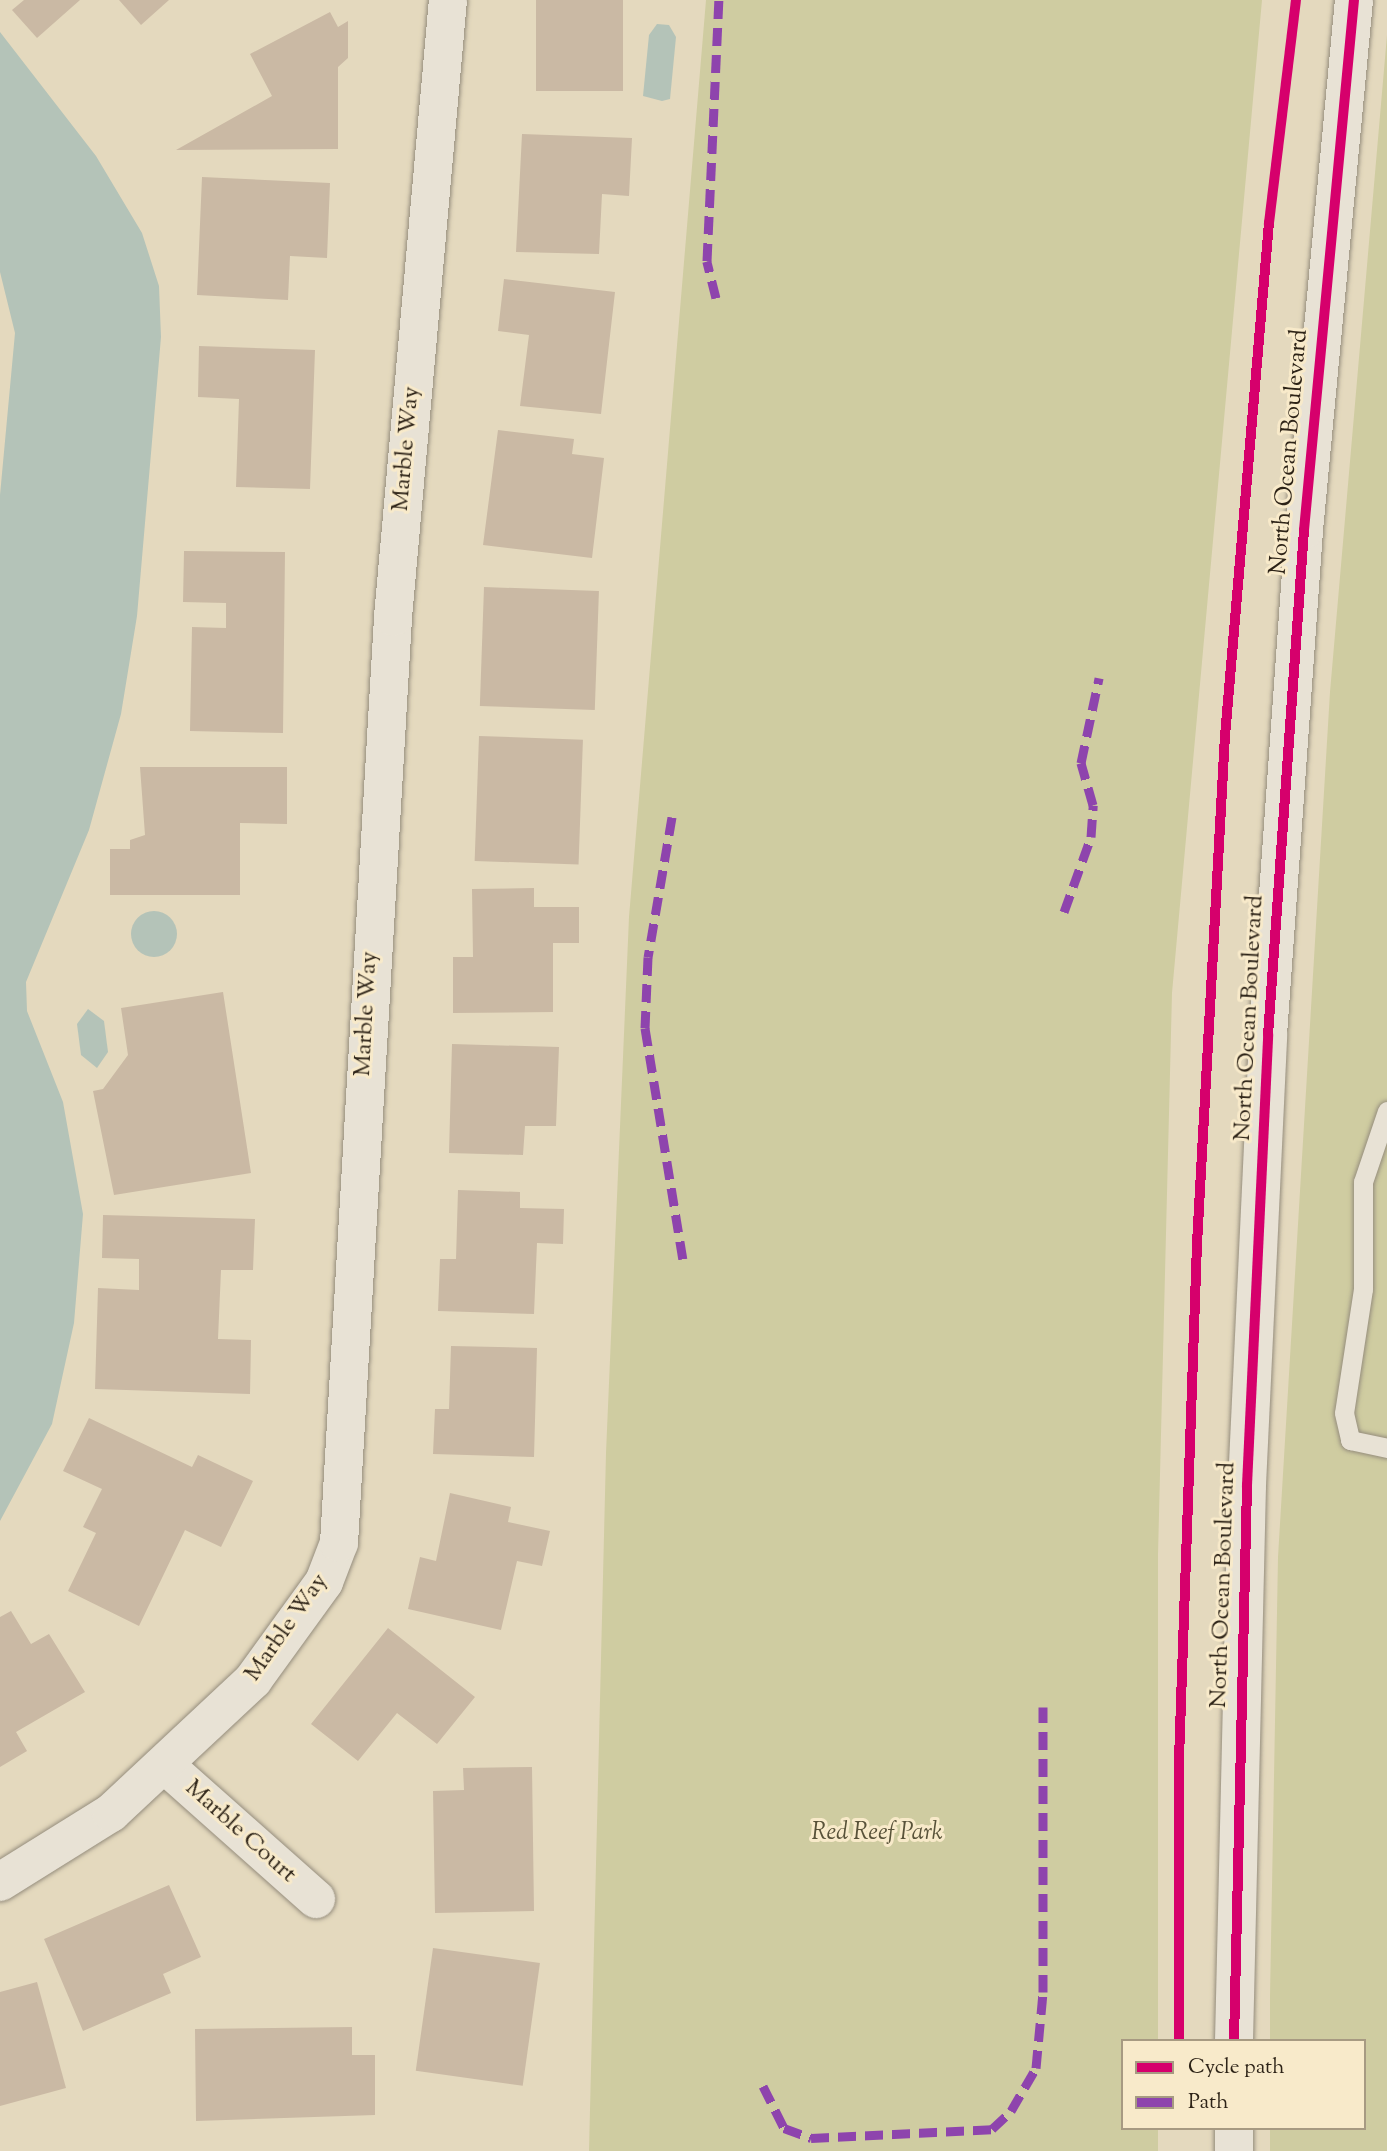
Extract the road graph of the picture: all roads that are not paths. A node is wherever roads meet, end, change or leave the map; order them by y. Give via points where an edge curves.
1 (448, 0) edge
2 (1354, 0) edge
3 (1387, 1111) edge
4 (1387, 1448) edge
5 (165, 1765) junction
6 (0, 1882) edge
7 (316, 1899) dead end
8 (1234, 2039) edge
9 (1234, 2130) edge
10 (1234, 2151) edge

1 - 5 street, Marble Way via 393,617 339,1543 324,1582 253,1680
2 - 8 street, North Ocean Boulevard via 1304,530 1268,1035 1247,1485
3 - 4 lane via 1363,1182 1363,1289 1344,1413 1350,1440
5 - 6 street, Marble Way via 111,1813
5 - 7 street, Marble Court
9 - 10 street

